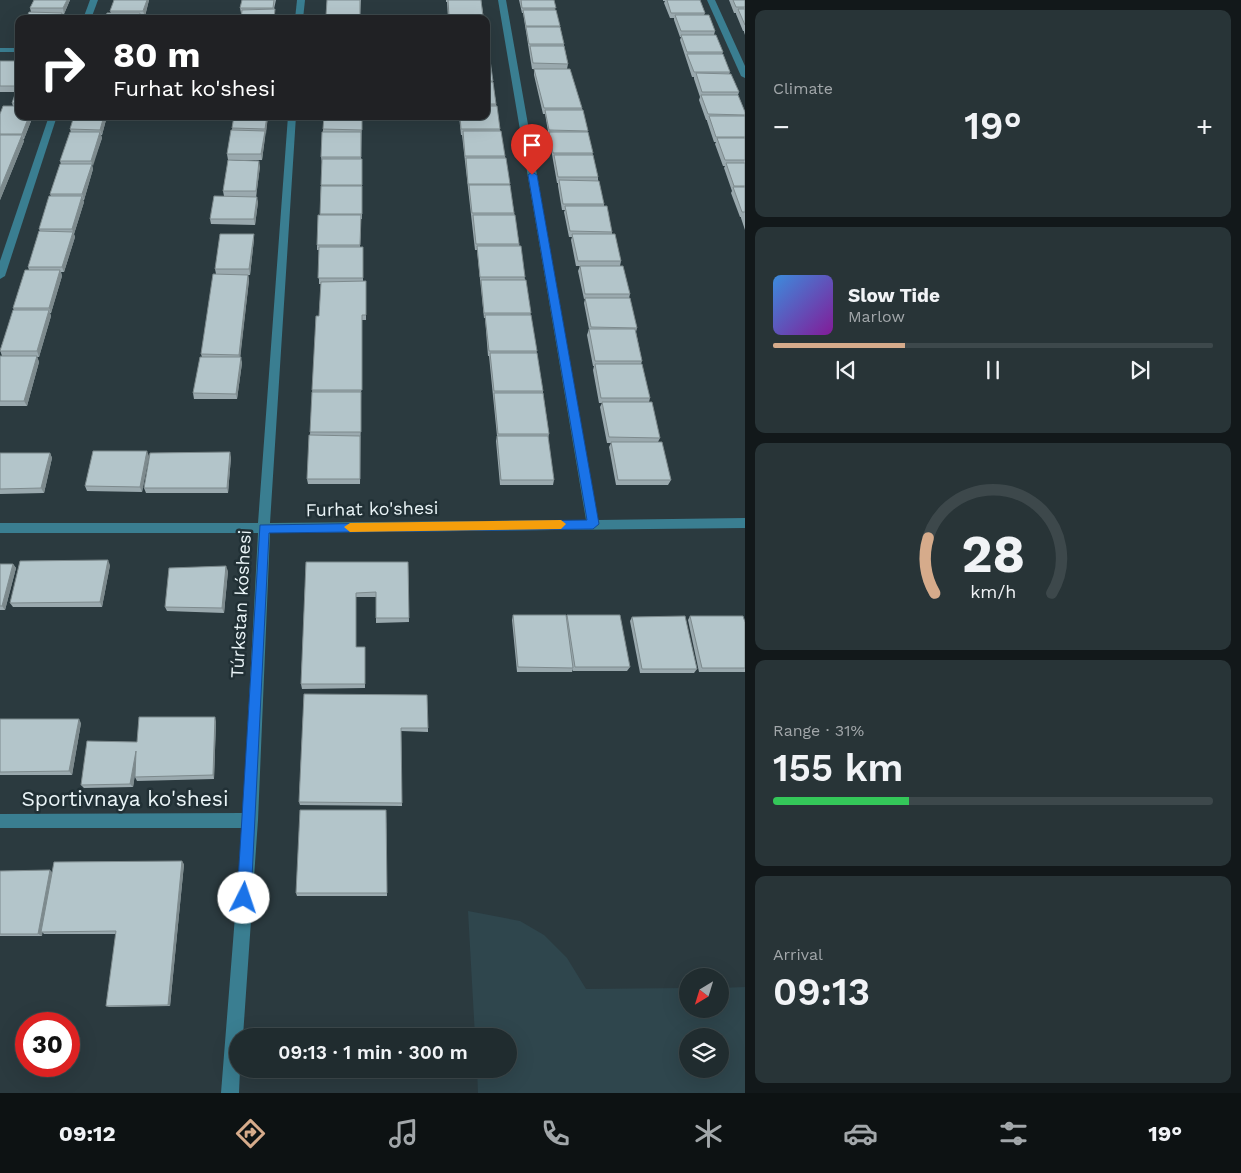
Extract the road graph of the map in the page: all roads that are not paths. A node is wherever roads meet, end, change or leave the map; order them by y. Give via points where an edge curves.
1 (94, 0) edge
2 (301, 0) edge
3 (502, 0) edge
4 (711, 0) edge
5 (88, 15) edge
6 (299, 15) edge
7 (0, 50) edge
8 (15, 50) edge
9 (745, 76) edge
10 (52, 120) edge
11 (292, 120) edge
12 (0, 276) edge
13 (745, 523) edge
14 (593, 524) junction
15 (0, 528) edge
16 (264, 528) junction
17 (250, 820) junction
18 (0, 822) edge
19 (230, 1093) edge

1 - 5 street
2 - 6 street
3 - 14 street
4 - 9 street
7 - 8 street
10 - 12 street
11 - 16 street, Túrkstan kóshesi
13 - 14 street, Furhat ko'shesi
14 - 16 street, Furhat ko'shesi
15 - 16 street, Furhat ko'shesi
16 - 17 street, Túrkstan kóshesi
17 - 18 street, Sportivnaya ko'shesi
17 - 19 street, Túrkstan kóshesi

